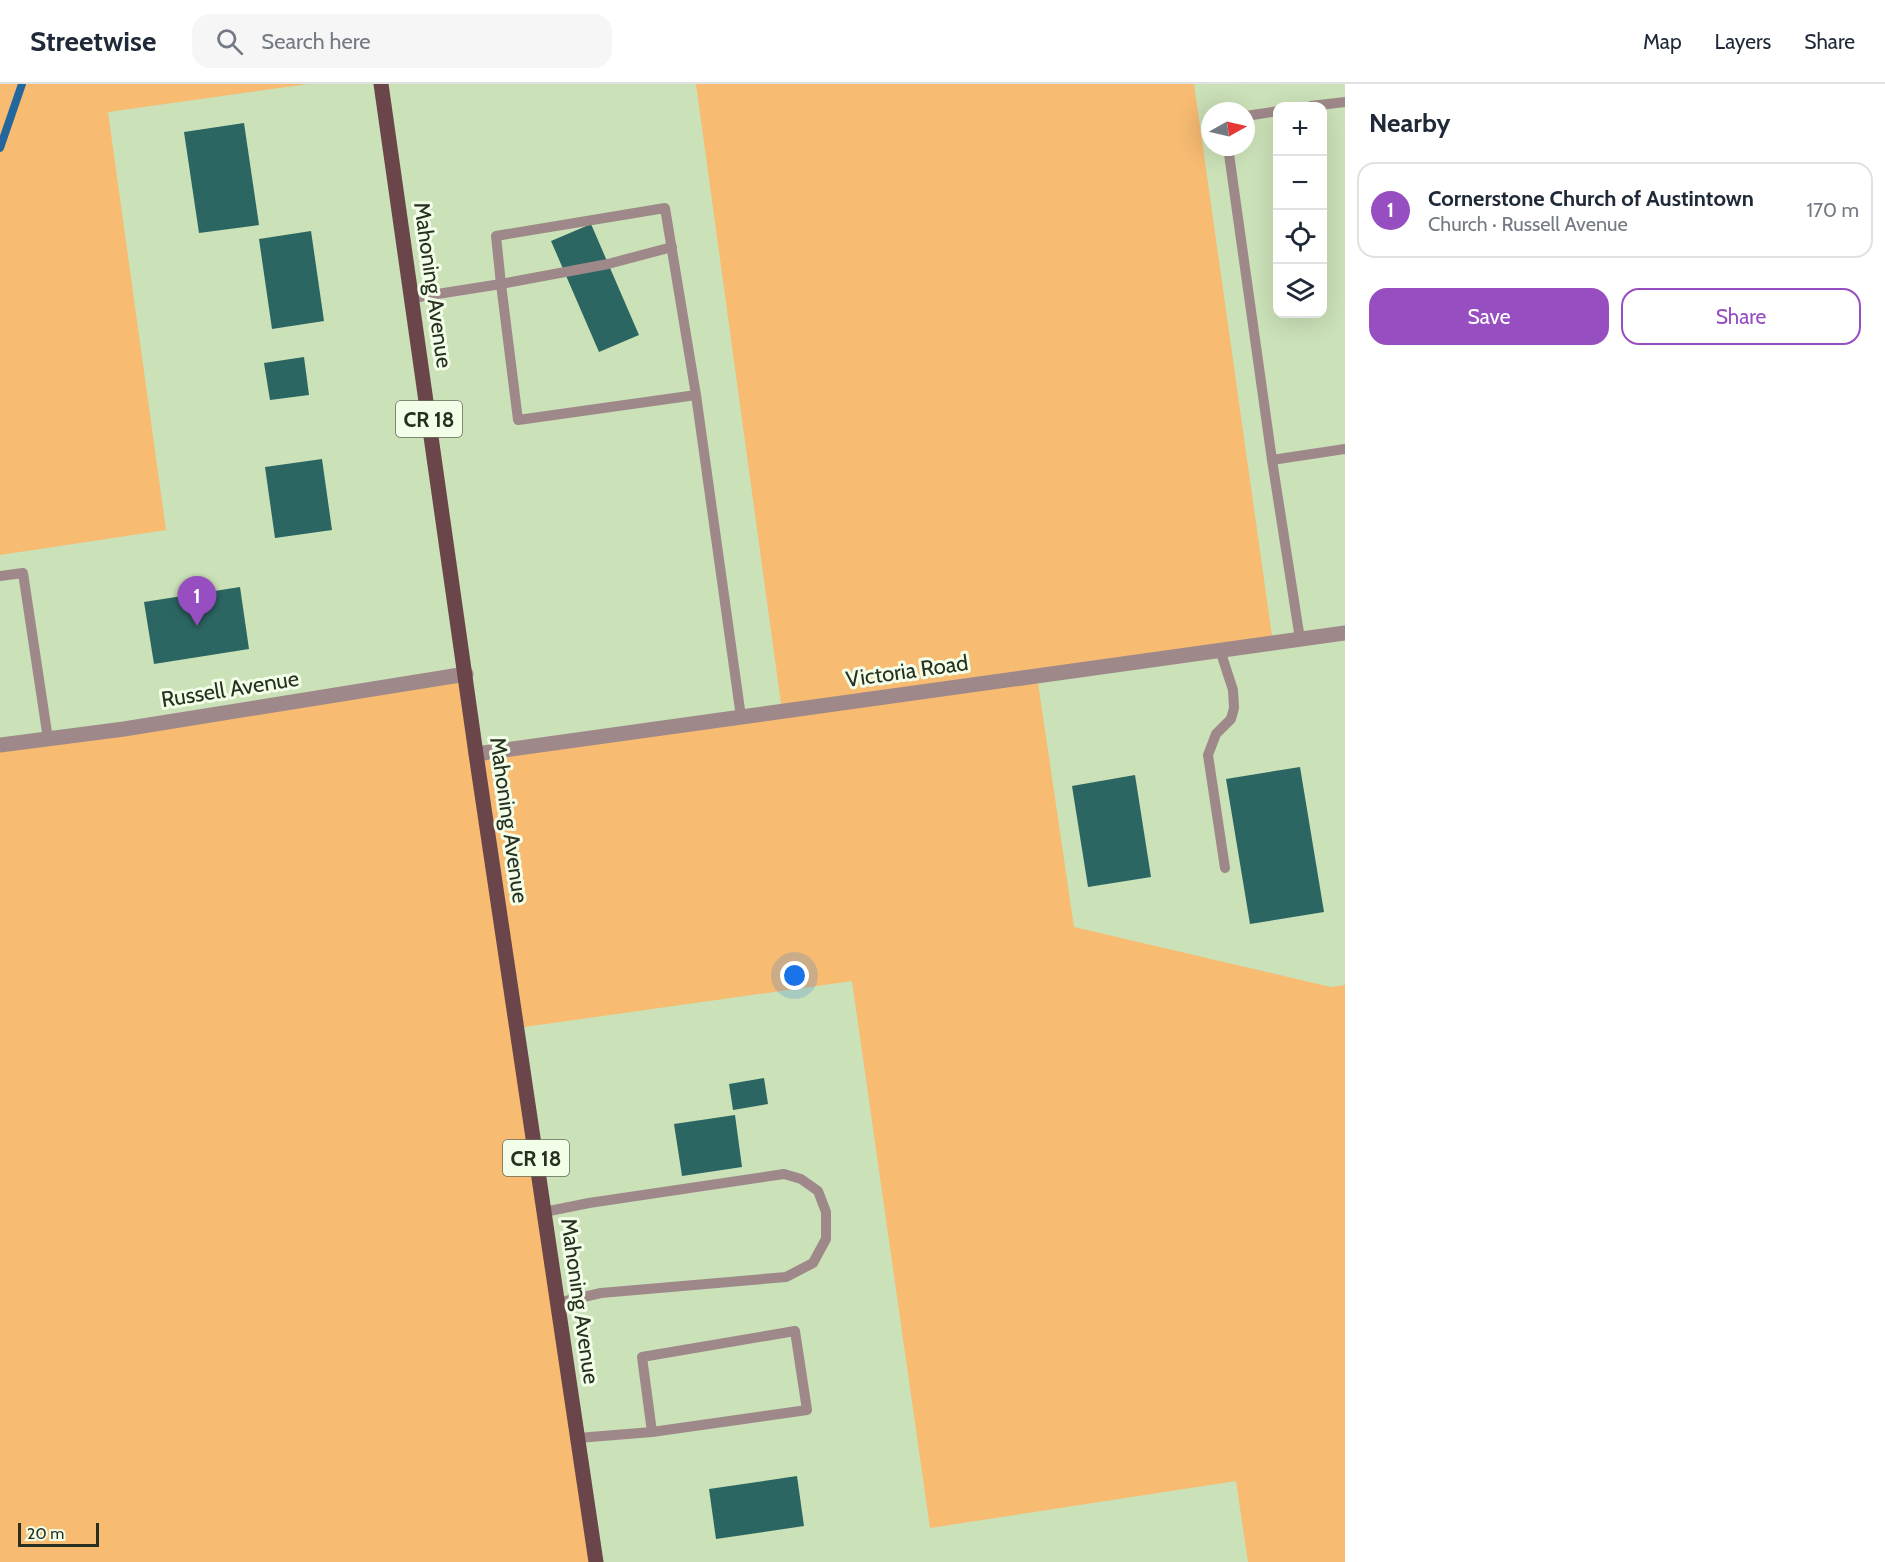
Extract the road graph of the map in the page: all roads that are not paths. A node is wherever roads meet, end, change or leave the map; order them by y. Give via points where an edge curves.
1 (381, 84) edge
2 (1345, 102) edge
3 (1327, 104) edge
4 (1273, 112) edge
5 (1255, 115) edge
6 (1229, 156) edge
7 (672, 247) junction
8 (501, 284) junction
9 (412, 298) junction
10 (696, 394) junction
11 (1345, 449) edge
12 (1272, 460) junction
13 (0, 576) edge
14 (1345, 633) edge
15 (1300, 639) junction
16 (1220, 650) junction
17 (466, 674) junction
18 (741, 717) junction
19 (48, 739) junction
20 (0, 745) edge
21 (476, 754) junction
22 (1225, 868) dead end
23 (544, 1212) junction
24 (557, 1303) junction
25 (652, 1432) junction
26 (578, 1438) junction
27 (596, 1562) edge

1 - 9 main road, Mahoning Avenue / CR 18
2 - 3 lane
4 - 5 lane
6 - 12 lane
7 - 8 lane via 609,264
7 - 8 lane via 665,208 496,236
7 - 10 lane
8 - 9 lane
8 - 10 lane via 518,420
9 - 17 main road, Mahoning Avenue / CR 18
10 - 18 lane
11 - 12 lane
12 - 15 lane
13 - 19 lane via 23,573
14 - 15 street, Victoria Road
15 - 16 street, Victoria Road
16 - 18 street, Victoria Road
16 - 22 lane via 1233,690 1234,708 1208,755
17 - 19 street, Russell Avenue
17 - 21 main road, Mahoning Avenue / CR 18
18 - 21 street, Victoria Road
19 - 20 street, Russell Avenue
21 - 23 main road, Mahoning Avenue / CR 18
23 - 24 main road, Mahoning Avenue / CR 18
23 - 24 lane via 784,1174 801,1179 818,1191 826,1212 826,1239 813,1263 786,1277 601,1293
24 - 26 main road, Mahoning Avenue / CR 18
25 - 25 lane via 807,1410 795,1331 642,1357
25 - 26 lane
26 - 27 main road, Mahoning Avenue / CR 18

